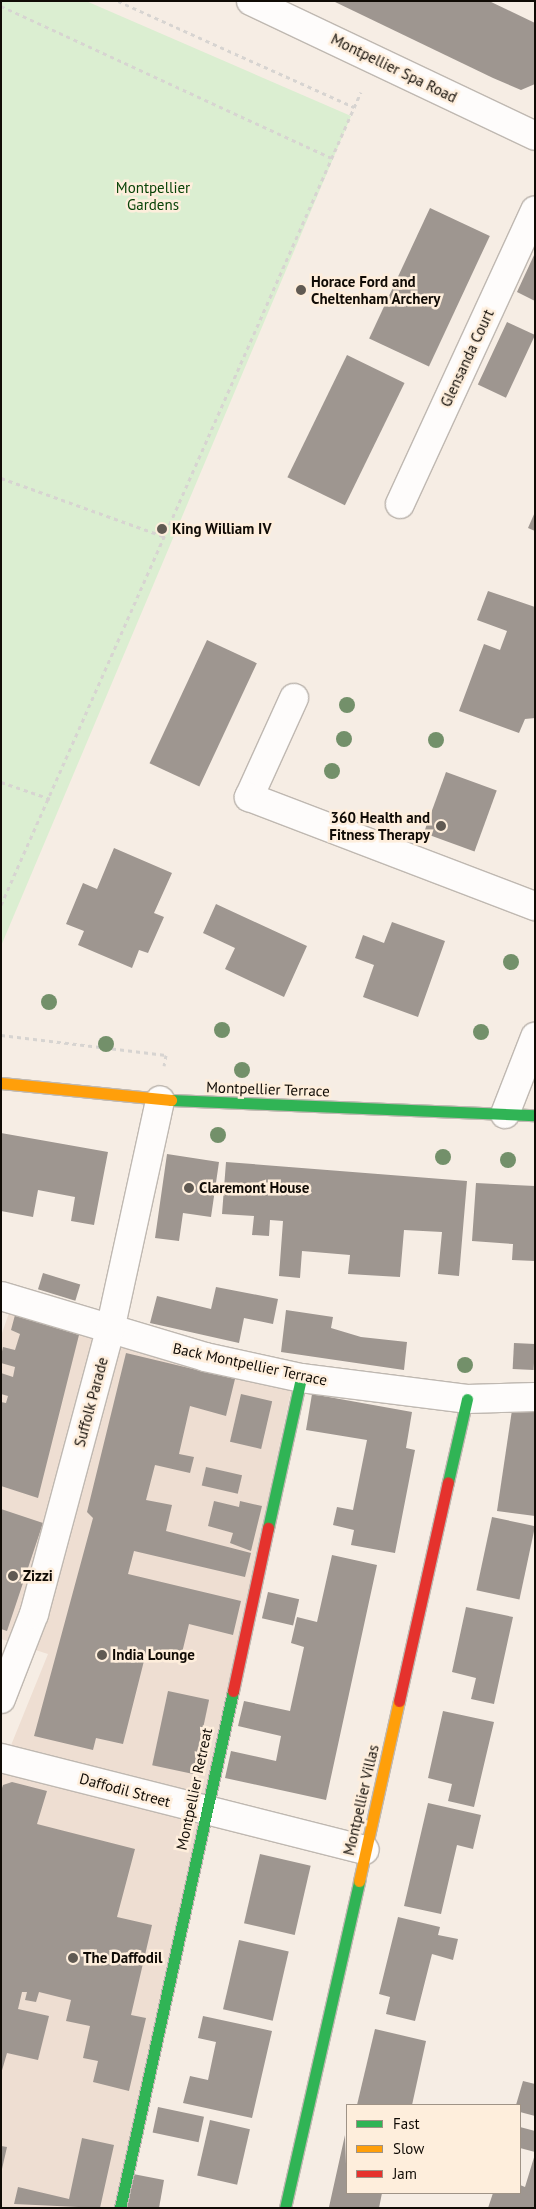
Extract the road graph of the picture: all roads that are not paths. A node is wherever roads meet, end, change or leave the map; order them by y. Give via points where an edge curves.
1 (251, 1) edge
2 (535, 136) edge
3 (535, 211) edge
4 (400, 504) dead end
5 (294, 698) dead end
6 (535, 906) edge
7 (535, 1037) edge
8 (1, 1083) edge
9 (160, 1100) junction
10 (505, 1114) junction
11 (535, 1116) edge
12 (1, 1296) edge
13 (110, 1330) junction
14 (301, 1378) junction
15 (535, 1396) edge
16 (467, 1399) junction
17 (6, 1671) edge
18 (1, 1699) edge
19 (1, 1758) edge
20 (204, 1811) junction
21 (365, 1850) junction
22 (120, 2208) edge
23 (285, 2208) edge

1 - 2 street, Montpellier Spa Road via 377,58
3 - 4 street, Glensanda Court
5 - 6 street via 249,797
7 - 10 street
8 - 9 main road, Montpellier Terrace
9 - 10 main road, Montpellier Terrace
9 - 13 street, Suffolk Parade
10 - 11 main road, Montpellier Terrace
12 - 13 street, Back Montpellier Terrace
13 - 14 street, Back Montpellier Terrace
13 - 17 street, Suffolk Parade via 34,1614
14 - 16 street, Back Montpellier Terrace
14 - 20 main road, Montpellier Retreat
15 - 16 street, Back Montpellier Terrace
16 - 21 main road, Montpellier Villas
17 - 18 street, Suffolk Parade
19 - 20 street, Daffodil Street
20 - 21 street, Daffodil Street
20 - 22 main road, Montpellier Retreat
21 - 23 main road, Montpellier Villas

